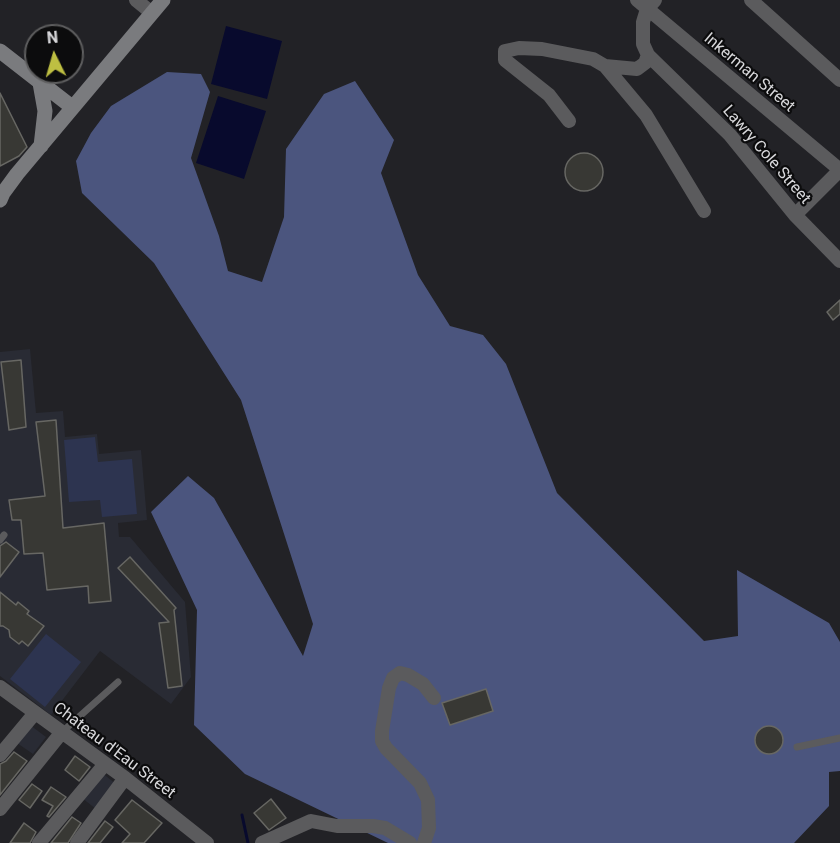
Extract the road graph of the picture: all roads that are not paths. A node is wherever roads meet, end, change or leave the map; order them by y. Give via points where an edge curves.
1 (136, 0) edge
2 (163, 0) edge
3 (751, 0) edge
4 (646, 3) edge
5 (152, 13) junction
6 (0, 51) edge
7 (648, 55) junction
8 (605, 66) junction
9 (24, 70) edge
10 (840, 80) edge
11 (40, 84) edge
12 (41, 84) edge
13 (72, 106) junction
14 (569, 121) dead end
15 (42, 146) junction
16 (840, 170) edge
17 (0, 200) edge
18 (704, 210) dead end
19 (795, 215) junction
20 (840, 261) edge
21 (118, 682) dead end
22 (0, 687) edge
23 (434, 699) dead end
24 (35, 713) junction
25 (62, 732) junction
26 (840, 738) edge
27 (797, 747) dead end
28 (0, 755) edge
29 (105, 764) junction
30 (125, 778) junction
31 (0, 809) edge
32 (39, 843) edge
33 (77, 843) edge
34 (207, 843) edge
35 (262, 843) edge
36 (410, 843) edge
37 (424, 843) edge

1 - 5 street
2 - 5 main road
3 - 10 street
4 - 7 street via 643,44
4 - 16 street, Inkerman Street
5 - 13 main road
6 - 9 main road
7 - 8 street via 637,69
7 - 19 street, Lawry Cole Street via 730,135
8 - 14 street via 593,59 542,49 505,51 505,60 549,95
8 - 18 street via 646,115
11 - 15 main road via 45,111
12 - 13 main road
13 - 15 main road
15 - 17 main road
16 - 19 street
19 - 20 street, Lawry Cole Street
21 - 25 lane
22 - 24 street, Chateau d'Eau Street
23 - 37 street via 423,684 400,673 389,688 382,731 386,748 420,783 428,800 429,828
24 - 25 street, Chateau d'Eau Street
24 - 28 street
25 - 29 street, Chateau d'Eau Street
25 - 31 street
26 - 27 lane
29 - 30 street, Chateau d'Eau Street
29 - 32 street
30 - 33 street
30 - 34 street, Chateau d'Eau Street
35 - 36 street via 311,821 385,828

